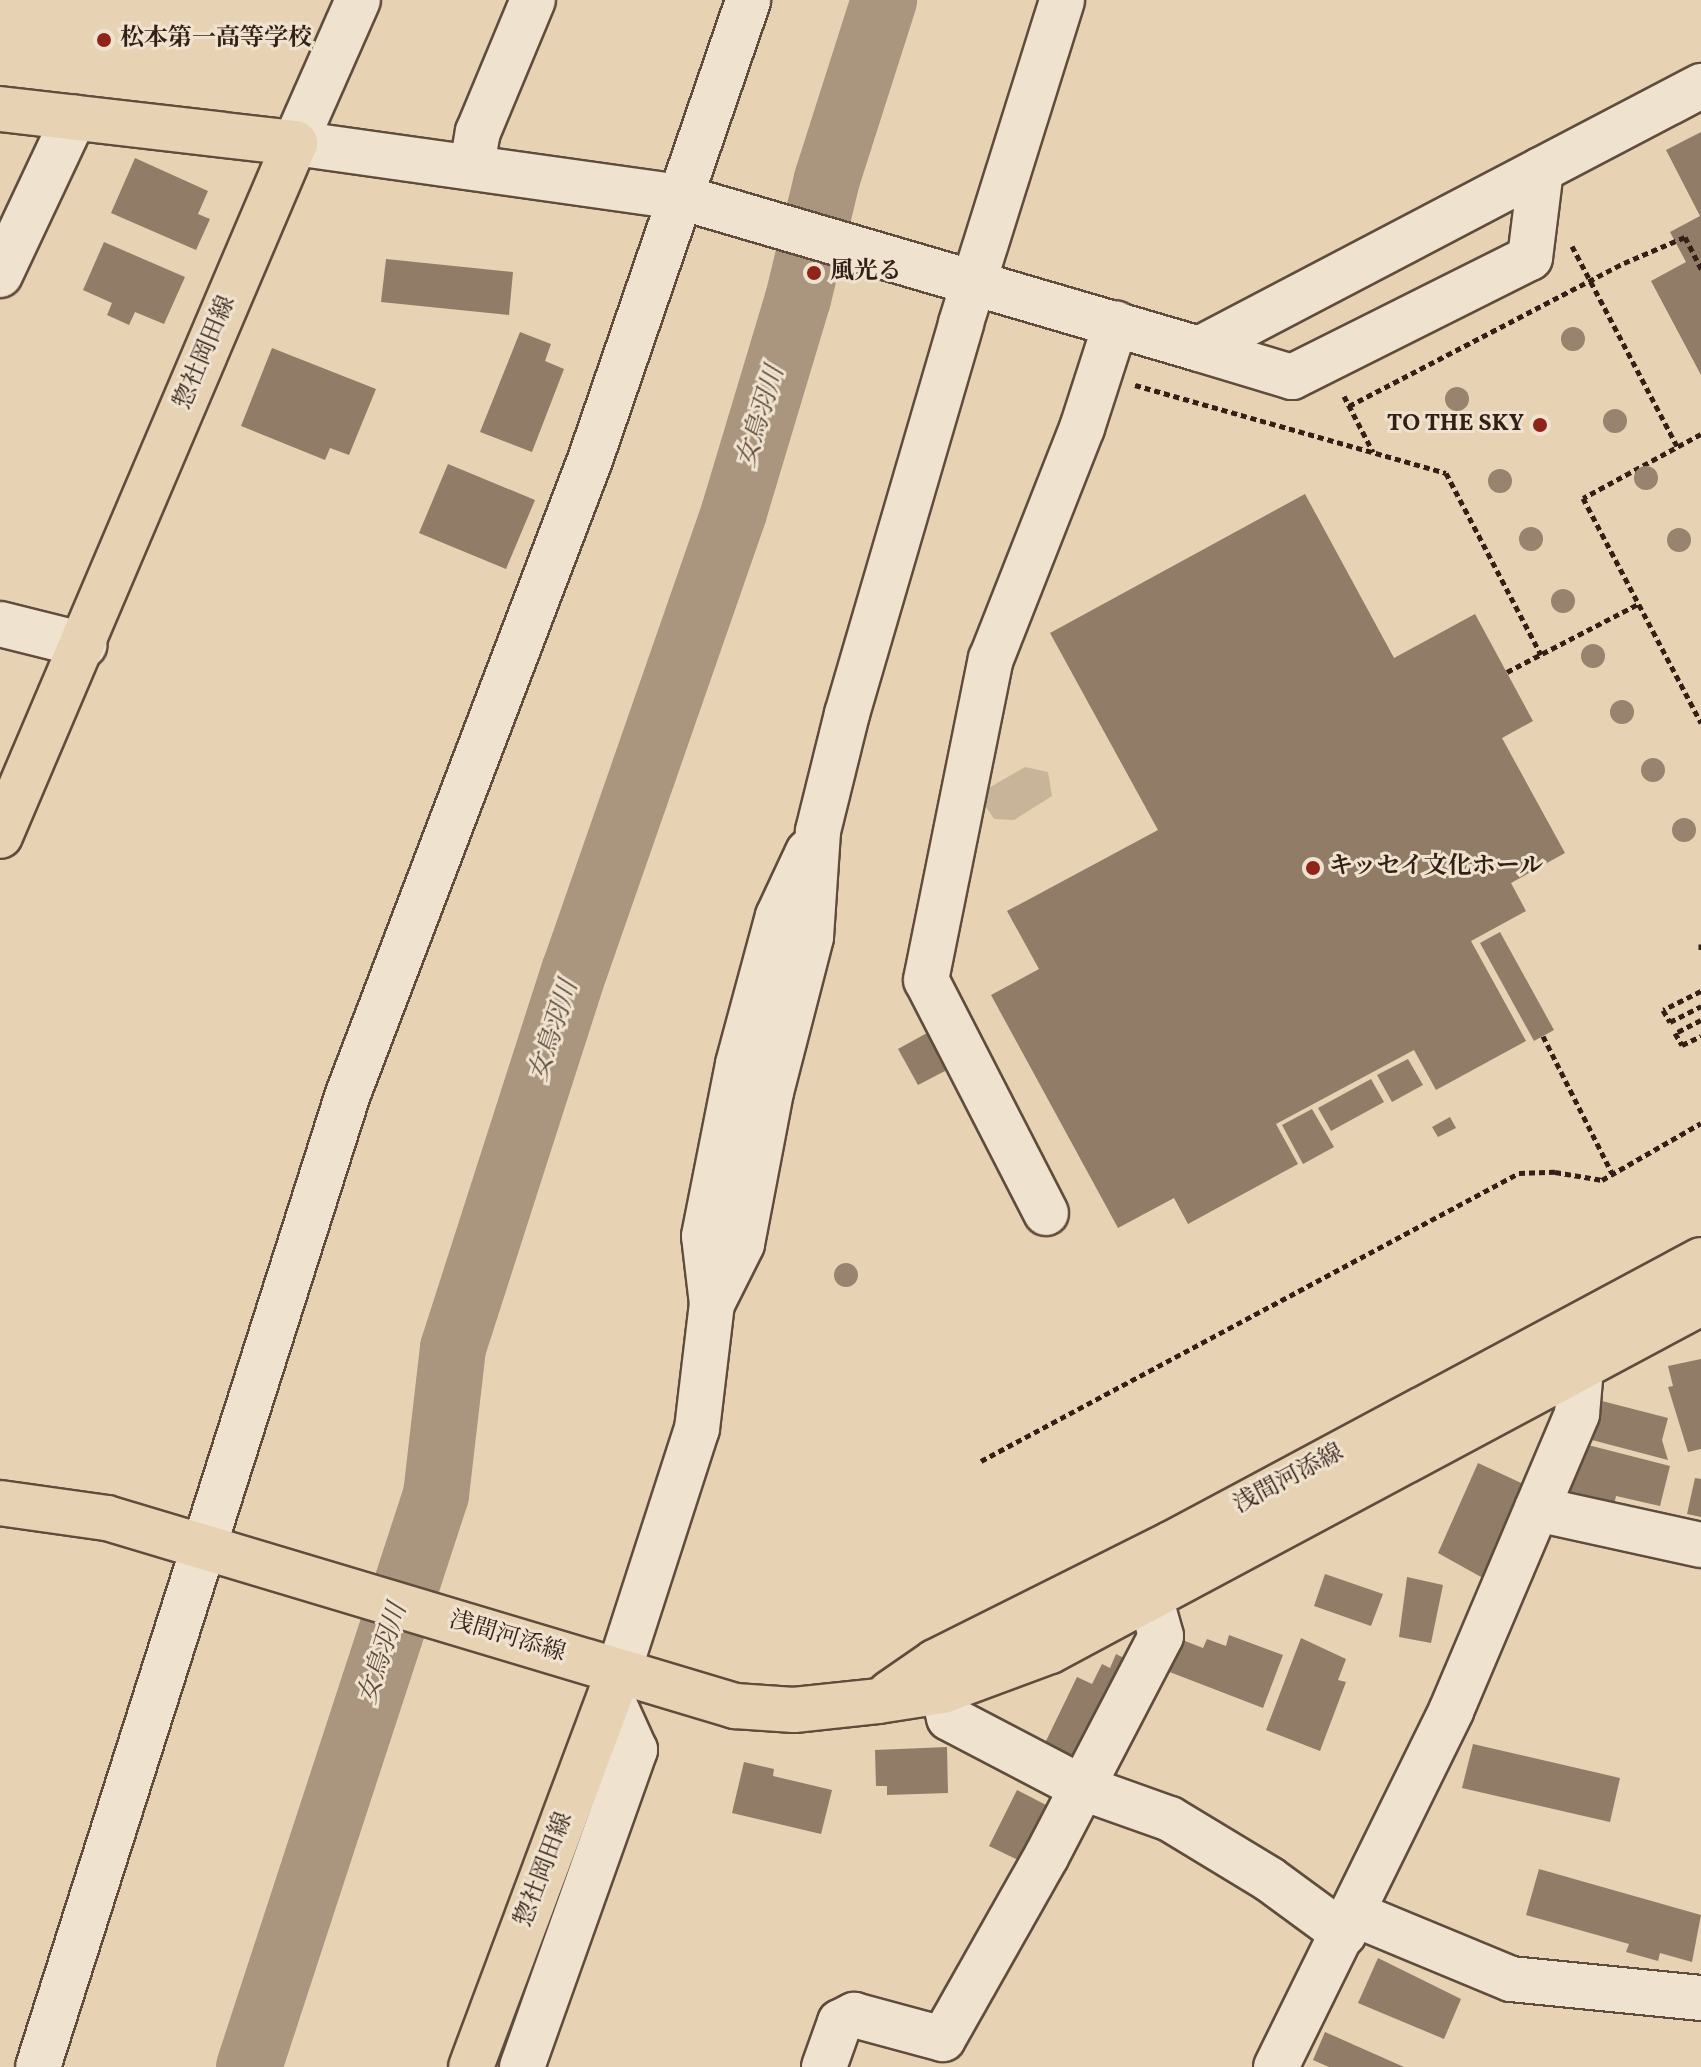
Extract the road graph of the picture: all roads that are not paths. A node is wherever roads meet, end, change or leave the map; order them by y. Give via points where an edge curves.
1 (358, 0) edge
2 (533, 0) edge
3 (748, 0) edge
4 (1062, 0) edge
5 (1701, 86) edge
6 (0, 109) edge
7 (74, 118) junction
8 (295, 143) junction
9 (472, 165) junction
10 (1541, 170) junction
11 (689, 200) junction
12 (0, 275) edge
13 (962, 278) junction
14 (1116, 323) junction
15 (1199, 349) junction
16 (0, 624) edge
17 (84, 645) junction
18 (0, 836) edge
19 (1046, 1213) dead end
20 (1701, 1260) edge
21 (1701, 1303) edge
22 (1581, 1368) junction
23 (0, 1503) edge
24 (1537, 1509) junction
25 (1701, 1545) edge
26 (215, 1548) junction
27 (1150, 1597) junction
28 (614, 1684) junction
29 (942, 1691) junction
30 (878, 1701) junction
31 (1083, 1788) junction
32 (1349, 1924) junction
33 (1701, 1998) edge
34 (38, 2067) edge
35 (471, 2067) edge
36 (522, 2067) edge
37 (824, 2067) edge
38 (1276, 2067) edge

1 - 8 street
2 - 9 street via 478,132
3 - 11 street
4 - 13 street
5 - 10 street
6 - 7 main road
7 - 8 main road
7 - 12 street
8 - 9 street
8 - 17 main road, 惣社岡田線
9 - 11 street
10 - 15 street
10 - 15 street via 1530,258 1292,377
11 - 13 street
11 - 26 street via 348,1094
13 - 14 street
13 - 28 street via 818,831 811,937 771,1092 742,1244 712,1304 697,1429
14 - 15 street
14 - 19 street via 1082,428 991,659 926,980
16 - 17 street
17 - 18 main road, 惣社岡田線
20 - 30 main road, 浅間河添線 via 1144,1558 935,1662
21 - 22 main road, 浅間河添線
22 - 24 street via 1577,1414
22 - 27 main road, 浅間河添線
23 - 26 main road, 浅間河添線 via 107,1518
24 - 25 street
24 - 32 street via 1451,1711
26 - 28 main road, 浅間河添線 via 573,1658
26 - 34 street
27 - 29 main road, 浅間河添線 via 1050,1651
27 - 31 street via 1161,1636
28 - 30 main road, 浅間河添線 via 735,1706 794,1710
28 - 35 main road, 惣社岡田線
28 - 36 street via 635,1750
29 - 30 main road, 浅間河添線
29 - 31 street via 949,1718
31 - 32 street via 1170,1819
31 - 37 street via 943,2039 854,2015 840,2022
32 - 33 street via 1511,1979
32 - 38 street

